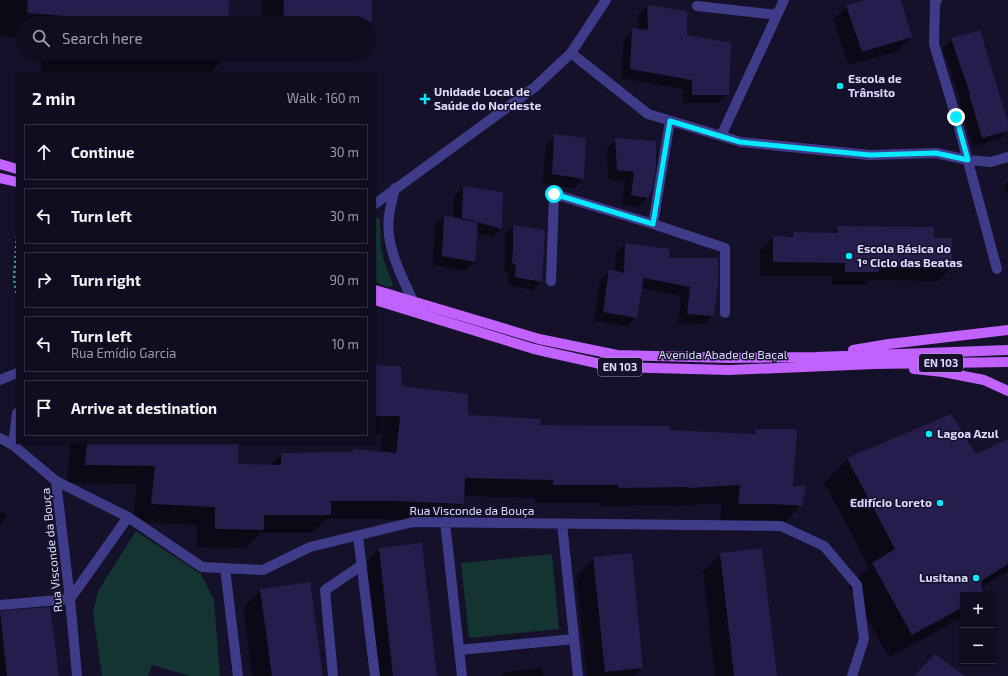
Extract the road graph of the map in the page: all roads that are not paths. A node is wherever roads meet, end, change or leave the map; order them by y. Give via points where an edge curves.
1 (606, 0) edge
2 (784, 0) edge
3 (937, 0) edge
4 (697, 6) dead end
5 (777, 15) junction
6 (571, 53) junction
7 (670, 121) junction
8 (721, 136) junction
9 (1008, 158) edge
10 (968, 160) junction
11 (0, 164) edge
12 (16, 169) edge
13 (0, 178) edge
14 (16, 182) edge
15 (395, 188) junction
16 (376, 197) edge
17 (376, 203) edge
18 (653, 224) junction
19 (996, 269) dead end
20 (551, 281) dead end
21 (376, 290) edge
22 (376, 300) edge
23 (413, 301) junction
24 (725, 314) dead end
25 (1008, 330) edge
26 (1008, 350) edge
27 (816, 356) junction
28 (1008, 362) edge
29 (875, 364) junction
30 (16, 373) edge
31 (0, 380) edge
32 (1008, 391) edge
33 (16, 421) edge
34 (0, 438) edge
35 (13, 445) junction
36 (56, 481) junction
37 (128, 517) junction
38 (445, 522) junction
39 (562, 524) junction
40 (358, 536) junction
41 (362, 565) junction
42 (225, 568) junction
43 (70, 599) junction
44 (0, 605) edge
45 (574, 639) junction
46 (459, 650) junction
47 (77, 676) edge
48 (238, 676) edge
49 (333, 676) edge
50 (375, 676) edge
51 (462, 676) edge
52 (578, 676) edge
53 (852, 676) edge

1 - 6 street
2 - 5 street
3 - 10 street via 934,44
4 - 5 street
5 - 8 street
6 - 7 street via 648,114
6 - 15 street via 536,87
7 - 8 street
7 - 18 street
8 - 10 street via 740,142 870,155 936,153
9 - 10 street via 991,162
10 - 19 street
11 - 12 main road
13 - 14 main road
15 - 16 street
15 - 17 street
15 - 23 street via 389,217 390,242 396,265
18 - 20 street via 554,194
18 - 24 street via 725,248
21 - 23 main road, Avenida Abade de Baçal / EN 103
22 - 29 main road, Avenida Abade de Baçal / EN 103 via 534,349 614,367 729,370
23 - 27 main road, Avenida Abade de Baçal / EN 103 via 539,338 617,355 729,358
25 - 27 main road via 889,344
26 - 27 main road, Avenida Abade de Baçal / EN 103
28 - 29 main road, Avenida Abade de Baçal / EN 103
29 - 32 main road via 984,380
30 - 31 street
33 - 35 street
34 - 35 street
35 - 36 street
36 - 37 street, Rua Visconde da Bouça
36 - 43 street, Rua Visconde da Bouça
37 - 42 street, Rua Visconde da Bouça via 202,567
37 - 43 street
38 - 39 street, Rua Visconde da Bouça
38 - 40 street, Rua Visconde da Bouça via 413,522
38 - 46 street
39 - 45 street
39 - 53 street, Rua Visconde da Bouça via 781,526 824,546 857,585 864,639
40 - 41 street
40 - 42 street, Rua Visconde da Bouça via 310,547 263,570
41 - 49 street via 325,590
41 - 50 street
42 - 48 street
43 - 44 street
43 - 47 street, Rua Visconde da Bouça
45 - 46 street
45 - 52 street
46 - 51 street

